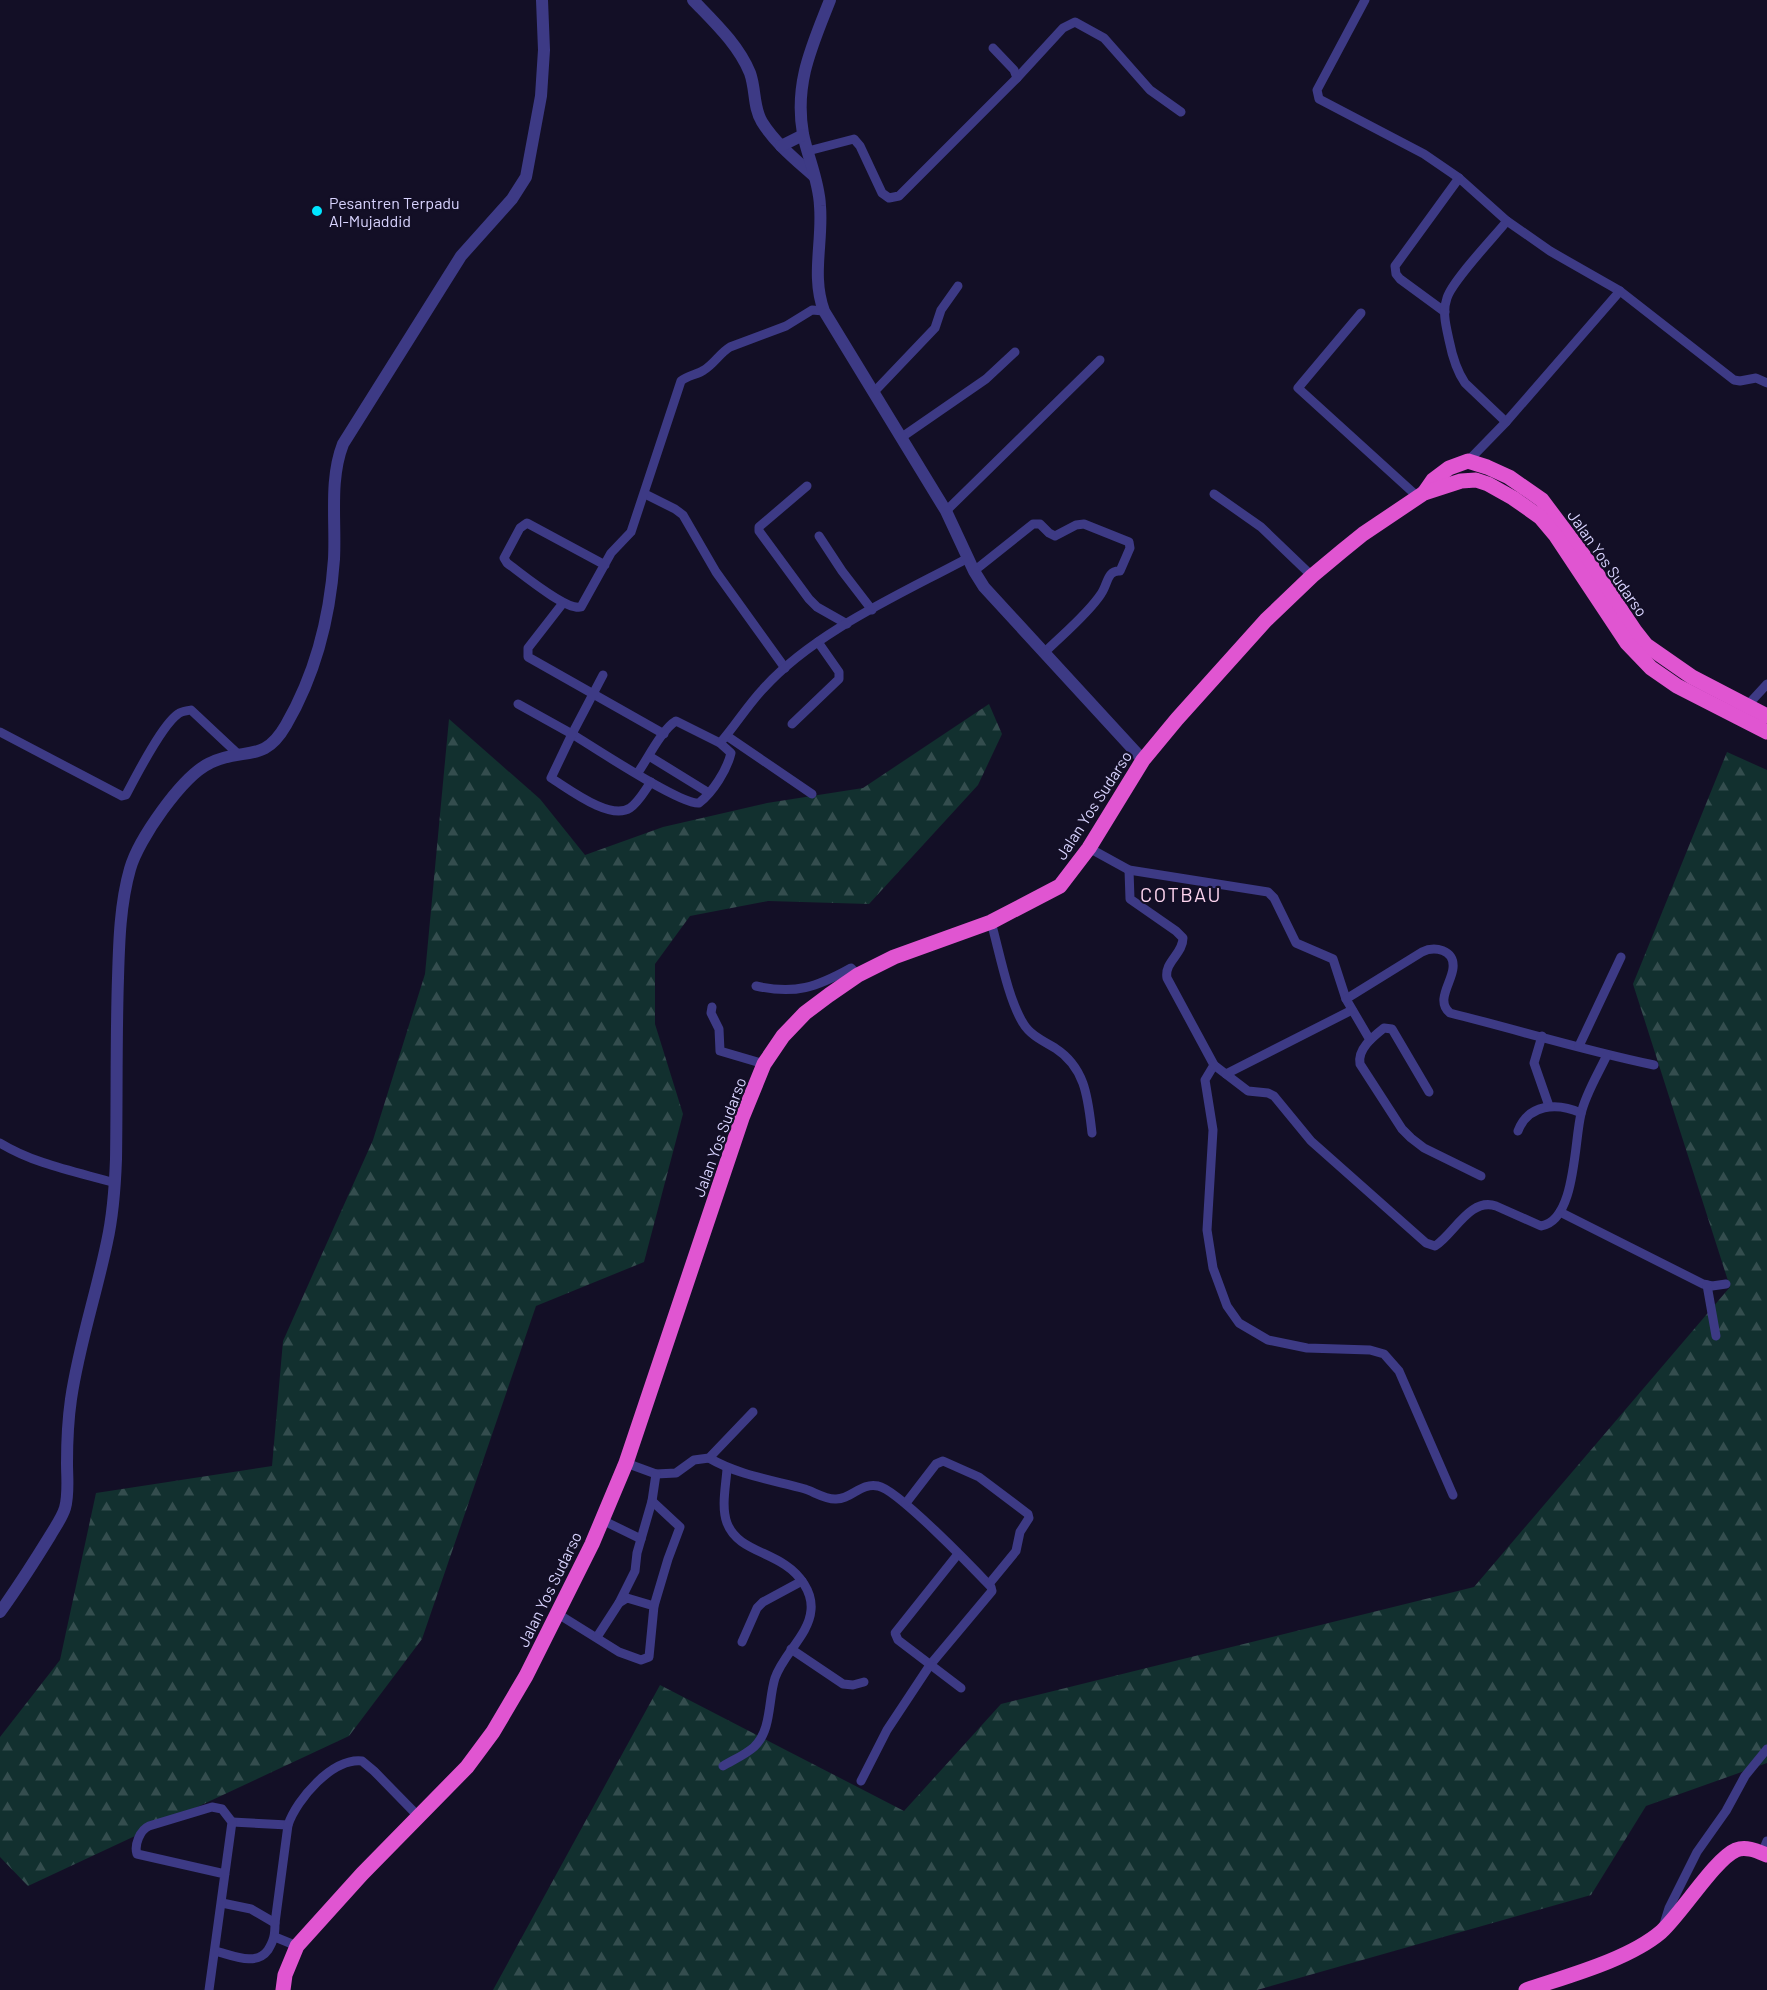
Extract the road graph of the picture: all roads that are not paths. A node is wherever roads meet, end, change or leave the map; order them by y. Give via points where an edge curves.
1 (542, 0) edge
2 (830, 0) edge
3 (1365, 0) edge
4 (701, 3) edge
5 (993, 48) dead end
6 (1017, 78) junction
7 (1181, 112) dead end
8 (803, 135) junction
9 (781, 146) junction
10 (808, 151) junction
11 (815, 177) junction
12 (1459, 178) junction
13 (1507, 221) junction
14 (958, 286) dead end
15 (1620, 291) junction
16 (825, 311) junction
17 (1445, 312) junction
18 (1361, 313) dead end
19 (1015, 352) dead end
20 (1100, 360) dead end
21 (1767, 383) edge
22 (874, 392) junction
23 (1506, 422) junction
24 (902, 437) junction
25 (1468, 461) junction
26 (807, 486) dead end
27 (645, 494) junction
28 (1214, 494) dead end
29 (1421, 495) junction
30 (946, 511) junction
31 (819, 536) dead end
32 (968, 558) junction
33 (605, 565) junction
34 (974, 571) junction
35 (1312, 576) junction
36 (563, 603) junction
37 (872, 610) junction
38 (848, 624) junction
39 (818, 642) junction
40 (1044, 653) junction
41 (785, 668) junction
42 (603, 675) dead end
43 (1767, 684) edge
44 (593, 695) junction
45 (518, 704) dead end
46 (1742, 711) junction
47 (1767, 716) edge
48 (792, 724) dead end
49 (0, 732) edge
50 (1767, 732) edge
51 (572, 734) junction
52 (664, 734) junction
53 (723, 739) junction
54 (238, 754) junction
55 (649, 756) junction
56 (1143, 760) junction
57 (637, 774) junction
58 (651, 782) junction
59 (709, 793) junction
60 (812, 794) dead end
61 (1089, 848) junction
62 (1129, 870) junction
63 (991, 922) junction
64 (1621, 957) dead end
65 (858, 975) junction
66 (756, 986) dead end
67 (1346, 999) junction
68 (712, 1007) dead end
69 (1352, 1010) junction
70 (1542, 1036) junction
71 (1370, 1040) junction
72 (1579, 1046) junction
73 (1607, 1055) junction
74 (764, 1065) junction
75 (1214, 1065) junction
76 (1654, 1065) dead end
77 (1226, 1074) junction
78 (1429, 1092) dead end
79 (1549, 1106) junction
80 (1581, 1113) junction
81 (1518, 1131) dead end
82 (1092, 1133) dead end
83 (0, 1143) edge
84 (1481, 1176) dead end
85 (115, 1183) junction
86 (1560, 1212) junction
87 (1726, 1284) dead end
88 (1707, 1285) junction
89 (1716, 1336) dead end
90 (753, 1412) dead end
91 (709, 1458) junction
92 (626, 1463) junction
93 (727, 1468) junction
94 (656, 1473) junction
95 (1453, 1495) dead end
96 (652, 1501) junction
97 (906, 1503) junction
98 (602, 1520) junction
99 (641, 1539) junction
100 (958, 1554) junction
101 (802, 1581) junction
102 (989, 1584) junction
103 (619, 1603) junction
104 (654, 1605) junction
105 (0, 1611) edge
106 (558, 1614) junction
107 (597, 1637) junction
108 (742, 1642) dead end
109 (791, 1648) junction
110 (930, 1665) junction
111 (864, 1682) dead end
112 (962, 1688) dead end
113 (1767, 1749) edge
114 (723, 1766) dead end
115 (861, 1781) dead end
116 (418, 1816) junction
117 (232, 1822) junction
118 (288, 1825) junction
119 (1765, 1849) edge
120 (225, 1874) junction
121 (222, 1903) junction
122 (275, 1923) junction
123 (1662, 1931) junction
124 (275, 1937) junction
125 (297, 1946) junction
126 (215, 1951) junction
127 (209, 1990) edge
128 (283, 1990) edge
129 (1526, 1990) edge

1 - 54 street via 541,96 526,177 512,199 461,256 343,444 336,460 334,560 328,609 315,662 285,727 272,744 261,752
2 - 8 street via 803,74
3 - 12 street via 1317,90 1319,99 1424,154
4 - 9 street via 740,53 754,87 756,111
5 - 6 street
6 - 7 street via 1063,28 1075,22 1104,38 1150,90
6 - 10 street via 894,198 882,193 854,139
8 - 9 street
8 - 10 street
9 - 11 street
10 - 11 street
11 - 16 street via 820,206 817,286
12 - 13 street
12 - 17 street via 1395,266 1400,279
13 - 15 street
13 - 17 street via 1451,289
14 - 22 street via 941,310 936,328
15 - 21 street via 1734,380 1756,378
15 - 23 street
16 - 22 street
16 - 27 street via 812,310 786,326 730,347 705,370 681,381
17 - 23 street via 1451,354 1460,377
18 - 29 street via 1298,388
19 - 24 street via 986,379
20 - 30 street
22 - 24 street
23 - 25 street
24 - 30 street
25 - 29 highway, Jalan Yos Sudarso via 1449,468
25 - 46 highway, Jalan Yos Sudarso via 1509,477 1542,500 1647,645
26 - 38 street via 759,531 809,599
27 - 33 street via 631,532
27 - 41 street via 683,515 716,572
28 - 35 street via 1261,527
29 - 35 highway, Jalan Yos Sudarso via 1363,534
29 - 46 highway, Jalan Yos Sudarso via 1476,480 1513,498 1540,517 1556,536 1639,657 1677,686
30 - 32 street
31 - 37 street
32 - 34 street
32 - 37 street
33 - 36 street via 581,607
33 - 36 street via 523,524 505,561
34 - 40 street
34 - 40 street via 1033,524 1040,524 1055,536 1084,524 1129,542 1120,571 1111,572 1103,593
35 - 56 highway, Jalan Yos Sudarso via 1259,629
36 - 44 street via 527,653 532,660
37 - 38 street
38 - 39 street
39 - 41 street
39 - 48 street via 839,672 839,679
40 - 56 street
41 - 53 street
42 - 44 street
43 - 46 street
44 - 51 street
44 - 52 street
45 - 51 street
46 - 47 highway, Jalan Yos Sudarso
46 - 50 highway, Jalan Yos Sudarso
49 - 54 street via 122,796 174,718 182,712 191,710
51 - 57 street
51 - 58 street via 551,778 602,808 622,812
52 - 53 street via 676,721
52 - 55 street
53 - 59 street via 731,756
53 - 60 street
54 - 85 street via 207,764 182,786 148,831 131,866 118,958
55 - 57 street
55 - 59 street
56 - 61 highway, Jalan Yos Sudarso
57 - 58 street
58 - 59 street via 695,804
61 - 62 street
61 - 63 highway, Jalan Yos Sudarso via 1060,886
62 - 67 street via 1269,892 1296,943 1333,959
62 - 75 street via 1130,899 1183,938 1182,947 1167,967 1167,978
63 - 65 highway, Jalan Yos Sudarso via 894,957
63 - 82 street via 1022,1021 1033,1035 1065,1055 1078,1073 1087,1092
64 - 72 street
65 - 66 street via 851,968 828,981 795,990
65 - 74 highway, Jalan Yos Sudarso via 805,1013 783,1036
67 - 69 street
67 - 70 street via 1422,952 1439,949 1449,956 1454,968 1445,995 1446,1010
68 - 74 street via 720,1051
69 - 71 street
69 - 77 street
70 - 72 street
70 - 79 street via 1534,1063
71 - 78 street via 1384,1028 1392,1029
71 - 84 street via 1360,1064 1402,1129 1424,1148
72 - 73 street
73 - 76 street
73 - 80 street
74 - 92 highway, Jalan Yos Sudarso via 742,1118
75 - 77 street
75 - 95 street via 1205,1080 1213,1130 1207,1230 1213,1269 1227,1306 1239,1323 1268,1340 1307,1348 1384,1354 1399,1371
77 - 86 street via 1248,1092 1274,1096 1311,1142 1431,1246 1437,1245 1482,1204 1489,1203 1541,1226 1554,1221
79 - 80 street
79 - 81 street via 1524,1118
80 - 86 street via 1570,1189
83 - 85 street via 33,1159
85 - 105 street via 107,1244 71,1401 66,1504 41,1552
86 - 88 street
87 - 88 street
88 - 89 street
90 - 91 street
91 - 93 street
91 - 94 street via 694,1460 671,1475
92 - 94 street
92 - 98 highway, Jalan Yos Sudarso
93 - 97 street via 832,1499 878,1485
93 - 101 street via 724,1514 733,1535 784,1562
94 - 96 street
96 - 99 street
96 - 104 street via 680,1527
97 - 100 street
97 - 102 street via 936,1464 943,1461 979,1477 1028,1514 1016,1551
98 - 99 street
98 - 106 highway, Jalan Yos Sudarso
99 - 103 street via 635,1570
100 - 102 street
100 - 110 street via 895,1633 898,1640
101 - 108 street via 757,1608
101 - 109 street via 811,1598 810,1616
102 - 110 street via 992,1591
103 - 104 street via 627,1598
103 - 107 street
104 - 107 street via 647,1659 619,1652
106 - 107 street
106 - 116 highway, Jalan Yos Sudarso via 484,1745
109 - 111 street via 843,1684
109 - 114 street via 773,1684 763,1736 754,1747
110 - 112 street
110 - 115 street via 887,1730
113 - 123 street via 1745,1776 1697,1852
116 - 118 street via 374,1771 354,1760 333,1770 306,1793
116 - 125 highway, Jalan Yos Sudarso
117 - 118 street
117 - 120 street
117 - 120 street via 222,1809 212,1807 144,1828 136,1850 141,1856
118 - 122 street
119 - 123 highway via 1737,1850 1729,1855
120 - 121 street
121 - 122 street via 251,1909
121 - 126 street
122 - 124 street
123 - 129 highway via 1628,1952
124 - 125 street
124 - 126 street via 258,1959
125 - 128 highway, Jalan Yos Sudarso
126 - 127 street

